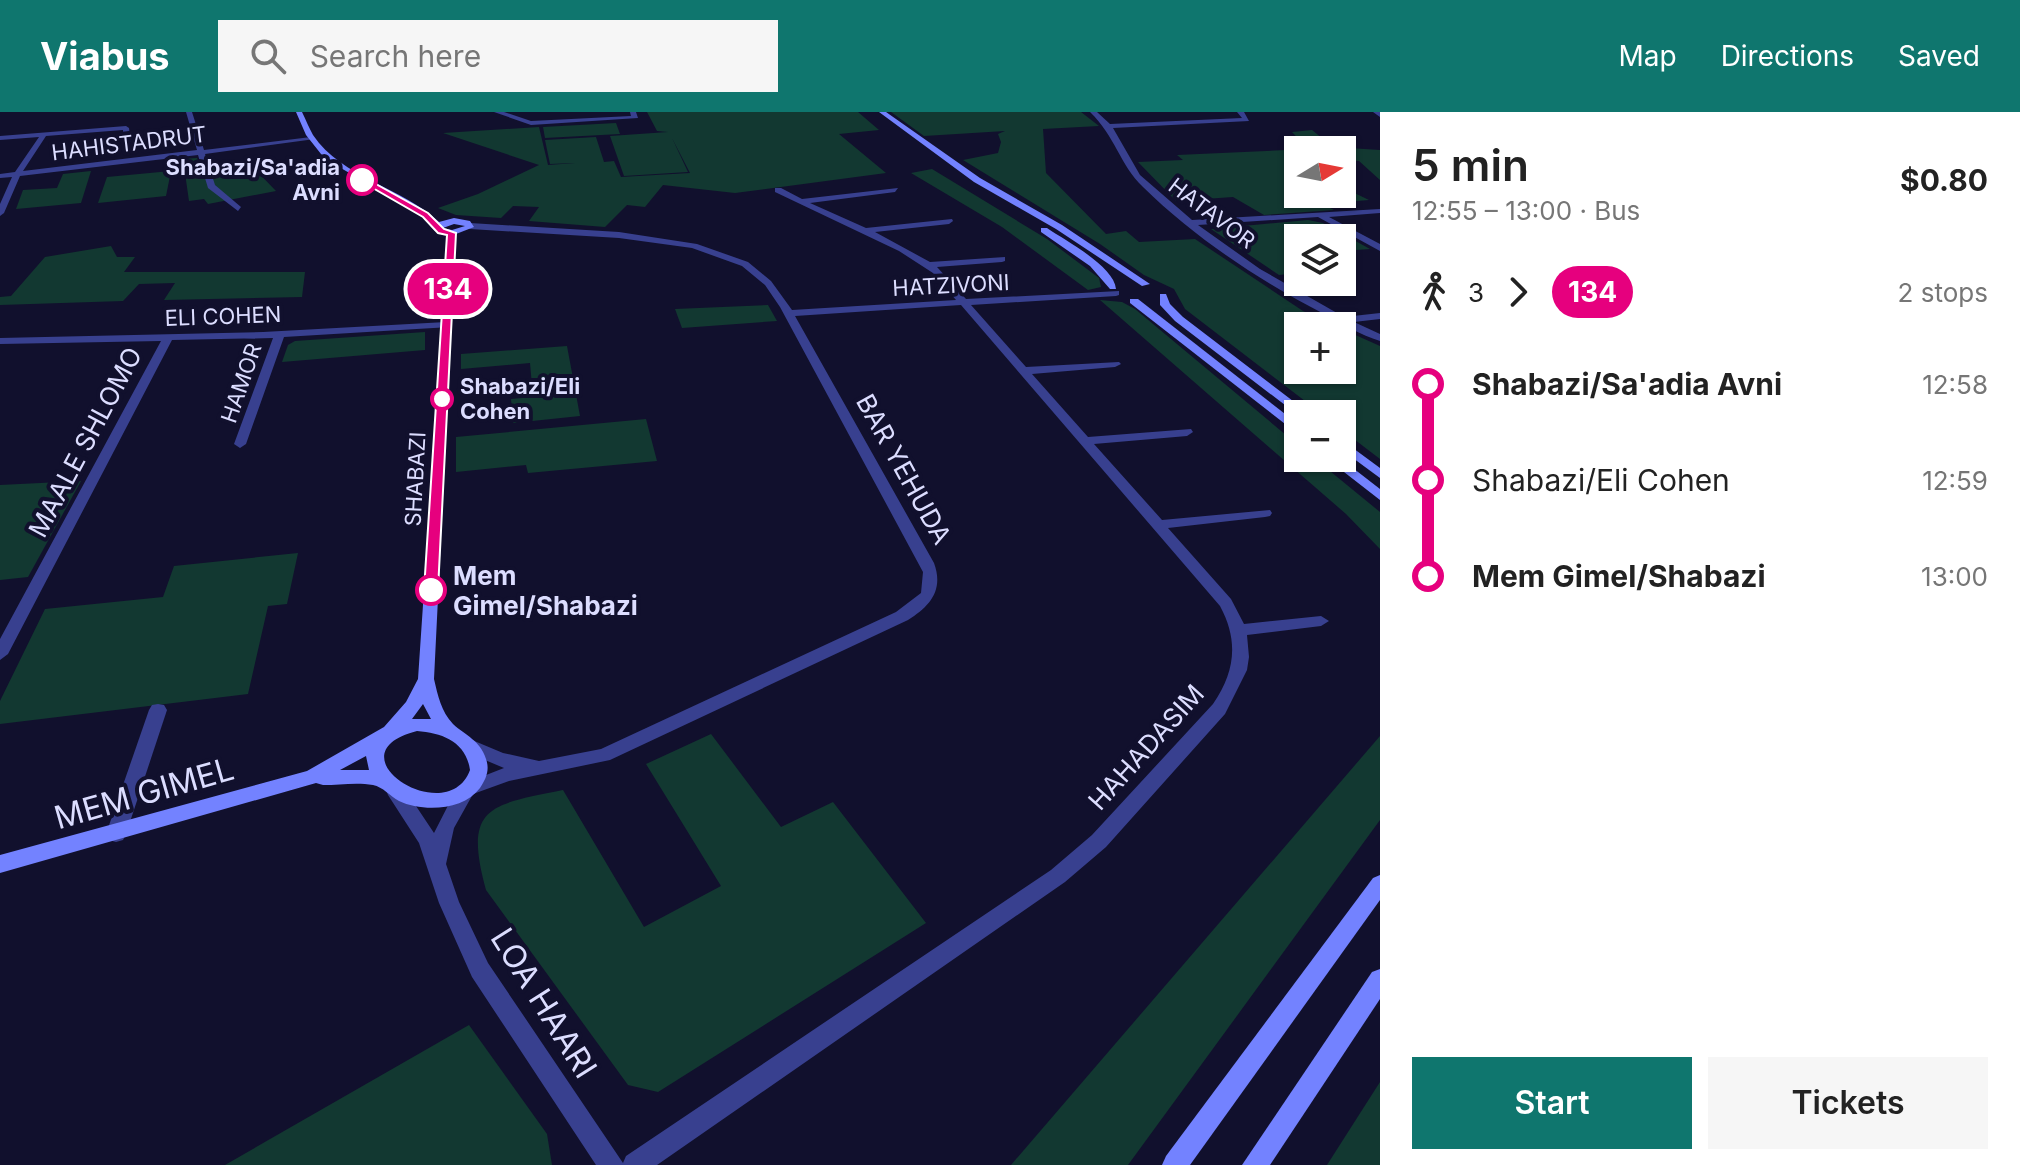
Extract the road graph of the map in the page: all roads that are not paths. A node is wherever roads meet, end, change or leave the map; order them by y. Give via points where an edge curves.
1 (189, 112) edge
2 (299, 112) edge
3 (497, 112) edge
4 (633, 112) edge
5 (882, 112) edge
6 (1093, 112) edge
7 (1240, 112) edge
8 (870, 115) dead end
9 (1110, 126) junction
10 (43, 136) junction
11 (0, 138) edge
12 (311, 139) junction
13 (127, 145) dead end
14 (200, 152) junction
15 (17, 174) junction
16 (0, 176) edge
17 (778, 190) dead end
18 (895, 190) dead end
19 (799, 202) junction
20 (238, 209) dead end
21 (1380, 211) edge
22 (0, 213) edge
23 (425, 215) junction
24 (1319, 215) junction
25 (949, 221) dead end
26 (1190, 223) junction
27 (454, 227) junction
28 (860, 231) junction
29 (1380, 248) edge
30 (1002, 259) dead end
31 (929, 265) junction
32 (1145, 284) junction
33 (1114, 290) junction
34 (1163, 296) junction
35 (1134, 301) junction
36 (965, 304) junction
37 (1329, 312) edge
38 (788, 313) junction
39 (1380, 316) edge
40 (1356, 318) edge
41 (446, 325) junction
42 (1356, 327) edge
43 (279, 335) junction
44 (168, 337) junction
45 (1380, 338) edge
46 (0, 341) edge
47 (1115, 364) dead end
48 (1023, 371) junction
49 (1286, 400) edge
50 (1284, 419) edge
51 (1187, 432) dead end
52 (1085, 441) junction
53 (240, 444) dead end
54 (1356, 455) edge
55 (1350, 472) edge
56 (1380, 474) edge
57 (1380, 496) edge
58 (1265, 513) dead end
59 (1158, 525) junction
60 (1321, 621) dead end
61 (1240, 630) junction
62 (0, 654) edge
63 (426, 679) junction
64 (158, 710) dead end
65 (448, 730) junction
66 (385, 736) junction
67 (472, 747) junction
68 (557, 766) junction
69 (305, 779) junction
70 (389, 785) junction
71 (468, 789) junction
72 (116, 834) junction
73 (0, 864) edge
74 (437, 868) junction
75 (1380, 884) edge
76 (1380, 980) edge
77 (611, 1165) edge
78 (635, 1165) edge
79 (1175, 1165) edge
80 (1255, 1165) edge

1 - 14 street
2 - 12 street
3 - 4 street via 531,123 635,118
5 - 32 street via 972,176
6 - 9 street, HATAVOR
7 - 9 street via 1247,120
8 - 33 street via 973,189 1066,245 1111,281
9 - 26 street, HATAVOR via 1133,172
10 - 11 street
10 - 13 street via 126,128
10 - 15 street
12 - 14 street, HAHISTADRUT
12 - 23 street via 339,167
14 - 15 street, HAHISTADRUT
14 - 20 street via 213,189
15 - 16 street, HAHISTADRUT
15 - 22 street
17 - 19 street
18 - 19 street
19 - 28 street
21 - 24 street
23 - 27 street
23 - 27 street
24 - 26 street
24 - 29 street
25 - 28 street
26 - 37 street, HATAVOR
27 - 38 street, BAR YEHUDA via 647,238 713,251 757,273
27 - 41 street, SHABAZI
28 - 31 street
30 - 31 street
31 - 36 street
32 - 33 street via 1125,282
32 - 34 street
33 - 35 street
33 - 36 street, HATZIVONI
34 - 35 street
34 - 49 street via 1179,319
35 - 50 street
36 - 38 street, HATZIVONI
36 - 48 street
38 - 68 street, BAR YEHUDA via 927,563 932,578 929,595 902,616 604,755
39 - 40 street
41 - 43 street, ELI COHEN
41 - 63 street, SHABAZI
42 - 45 street, HATAVOR
43 - 44 street, ELI COHEN
43 - 53 street, HAMOR
44 - 46 street, ELI COHEN
44 - 62 street, MAALE SHLOMO
47 - 48 street
48 - 52 street
51 - 52 street
52 - 59 street
54 - 56 street
55 - 57 street
58 - 59 street
59 - 61 street via 1226,603
60 - 61 street
61 - 78 street, HAHADASIM via 1243,663 1227,698 1087,852
63 - 65 street, SHABAZI via 432,707
63 - 66 street, SHABAZI via 413,706
64 - 72 street
65 - 66 street via 417,724
65 - 67 street
66 - 69 street, MEM GIMEL via 344,763
66 - 70 street via 373,758
67 - 68 street, BAR YEHUDA via 508,762
67 - 71 street via 479,770
68 - 71 street, BAR YEHUDA via 508,774
69 - 70 street, MEM GIMEL via 355,776
69 - 72 street, MEM GIMEL
70 - 71 street via 411,797 436,801
70 - 74 street, LOA HAARI via 420,824
71 - 74 street via 442,834
72 - 73 street, MEM GIMEL
74 - 77 street, LOA HAARI via 480,970
75 - 79 street
76 - 80 street

